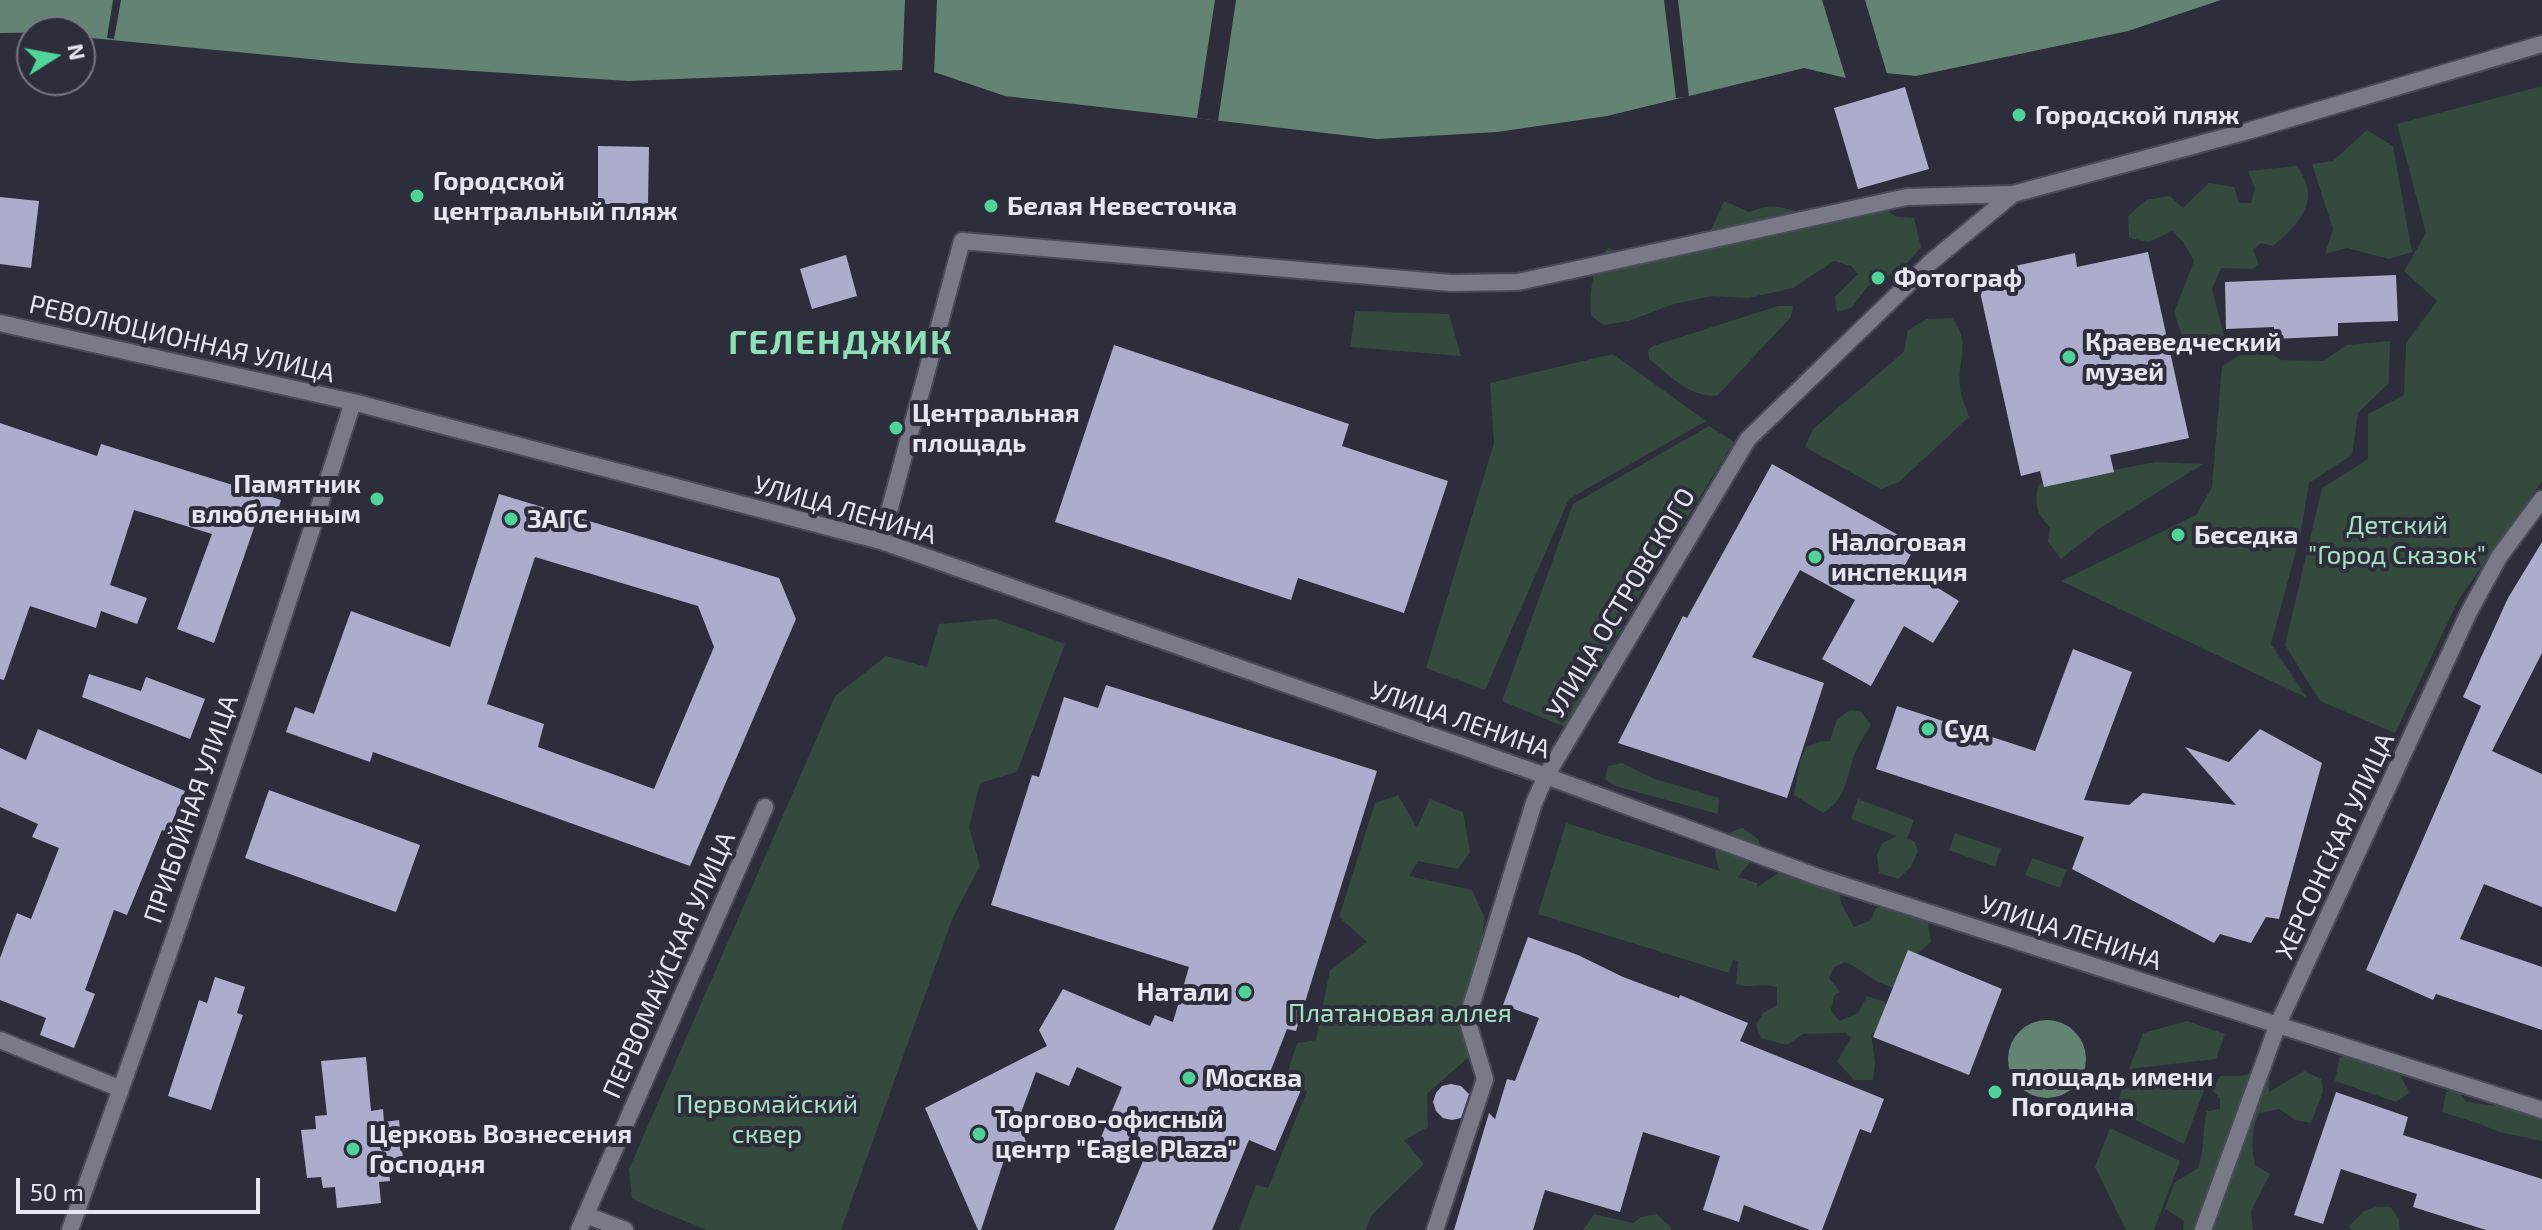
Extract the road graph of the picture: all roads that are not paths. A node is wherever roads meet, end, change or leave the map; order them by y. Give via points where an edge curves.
1 (2542, 44) edge
2 (2013, 194) junction
3 (0, 323) edge
4 (353, 402) junction
5 (2542, 499) edge
6 (881, 541) junction
7 (1546, 776) junction
8 (765, 807) dead end
9 (2278, 1024) junction
10 (0, 1040) edge
11 (121, 1089) junction
12 (2542, 1110) edge
13 (582, 1222) edge
14 (70, 1230) edge
15 (625, 1230) edge
16 (1435, 1230) edge
17 (2203, 1230) edge

1 - 2 street
2 - 6 street via 1907,197 1518,282 1451,283 962,241
2 - 7 street, УЛИЦА ОСТРОВСКОГО via 1931,262 1748,439
3 - 4 street, РЕВОЛЮЦИОННАЯ УЛИЦА
4 - 6 street, УЛИЦА ЛЕНИНА
4 - 11 street, ПРИБОЙНАЯ УЛИЦА
5 - 9 street, ХЕРСОНСКАЯ УЛИЦА via 2499,557 2469,612
6 - 7 street, УЛИЦА ЛЕНИНА
7 - 9 street, УЛИЦА ЛЕНИНА via 1818,877
7 - 16 street, УЛИЦА ОСТРОВСКОГО via 1467,1019 1485,1079
8 - 13 street, ПЕРВОМАЙСКАЯ УЛИЦА
9 - 12 street, УЛИЦА ЛЕНИНА
9 - 17 street, ХЕРСОНСКАЯ УЛИЦА
10 - 11 street
11 - 14 street, ПРИБОЙНАЯ УЛИЦА
13 - 15 street

